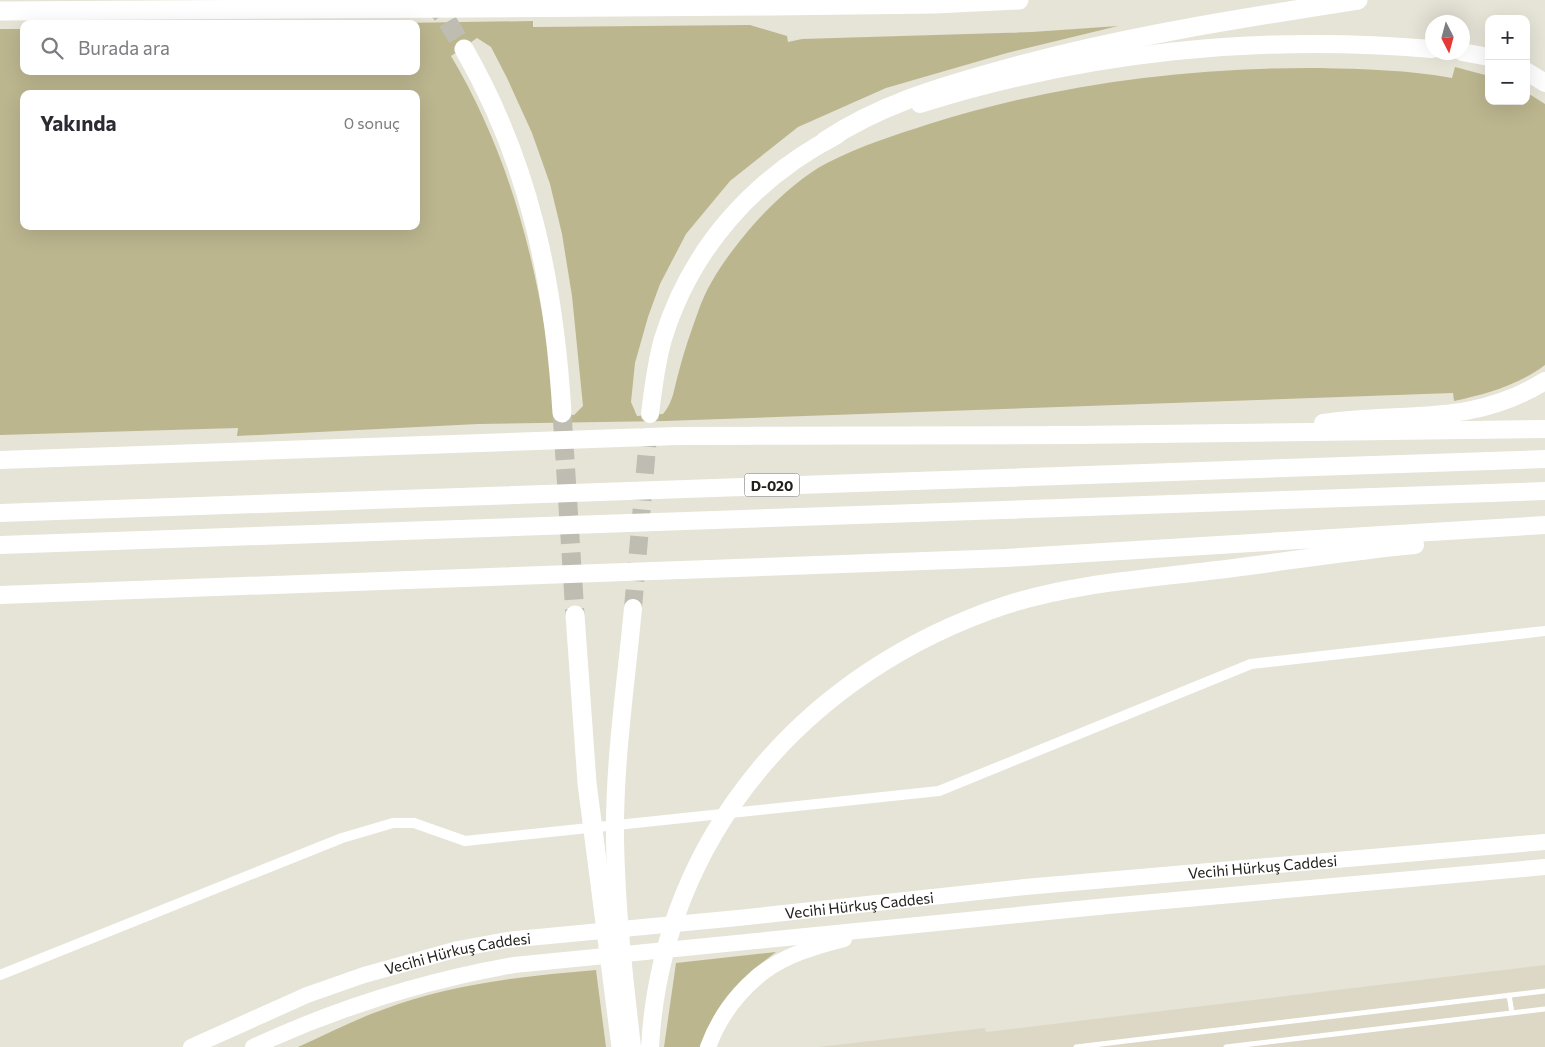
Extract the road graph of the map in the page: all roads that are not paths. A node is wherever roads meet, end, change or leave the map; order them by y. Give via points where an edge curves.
1 (1019, 0) edge
2 (1358, 0) edge
3 (0, 11) edge
4 (464, 49) tunnel mouth
5 (1425, 49) edge
6 (1470, 53) edge
7 (1485, 56) edge
8 (1530, 74) edge
9 (1545, 83) edge
10 (825, 141) junction
11 (1545, 381) edge
12 (562, 413) tunnel mouth
13 (650, 414) tunnel mouth
14 (1545, 429) edge
15 (1279, 432) junction
16 (1545, 459) edge
17 (0, 460) edge
18 (1545, 491) edge
19 (0, 513) edge
20 (1545, 526) edge
21 (1545, 533) edge
22 (0, 545) edge
23 (0, 595) edge
24 (633, 608) tunnel mouth
25 (575, 615) tunnel mouth
26 (1545, 631) edge
27 (1545, 842) edge
28 (1545, 867) edge
29 (878, 928) junction
30 (0, 975) edge
31 (1545, 991) edge
32 (1509, 995) junction
33 (1545, 1009) edge
34 (1512, 1013) junction
35 (623, 1022) junction
36 (191, 1047) edge
37 (253, 1047) edge
38 (621, 1047) edge
39 (632, 1047) edge
40 (650, 1047) edge
41 (708, 1047) edge
42 (1076, 1047) edge
43 (1226, 1047) edge

1 - 3 highway via 764,6
2 - 10 highway via 1144,35 1017,65 902,100
4 - 12 highway via 506,132 534,219 550,292
5 - 10 highway via 1273,44 1132,56 1001,82 936,99 870,121
6 - 7 highway
8 - 9 highway
10 - 13 highway via 787,164 753,193 724,224 698,261 663,339
11 - 15 highway via 1494,406 1466,412 1349,419
14 - 15 highway
15 - 17 highway via 678,436
16 - 19 highway, D-020
18 - 22 highway, D-020
20 - 23 highway via 996,559
21 - 40 highway via 1409,545 1060,591 1006,605 931,636 887,661 817,709 760,766 731,804 706,845 684,895 663,963
24 - 35 highway via 616,812
25 - 35 highway via 591,813
26 - 30 street via 1251,664 939,791 465,841 414,824 393,823 342,838
27 - 36 main road, Vecihi Hürkuş Caddesi via 1024,887 507,940 458,949 364,975 307,995
28 - 29 main road, Vecihi Hürkuş Caddesi
29 - 37 main road, Vecihi Hürkuş Caddesi via 514,965 470,973 339,1010
29 - 41 main road via 789,957 758,976 738,994
31 - 32 lane
32 - 34 lane
32 - 42 lane
33 - 34 lane
34 - 43 lane
35 - 38 highway
35 - 39 highway

